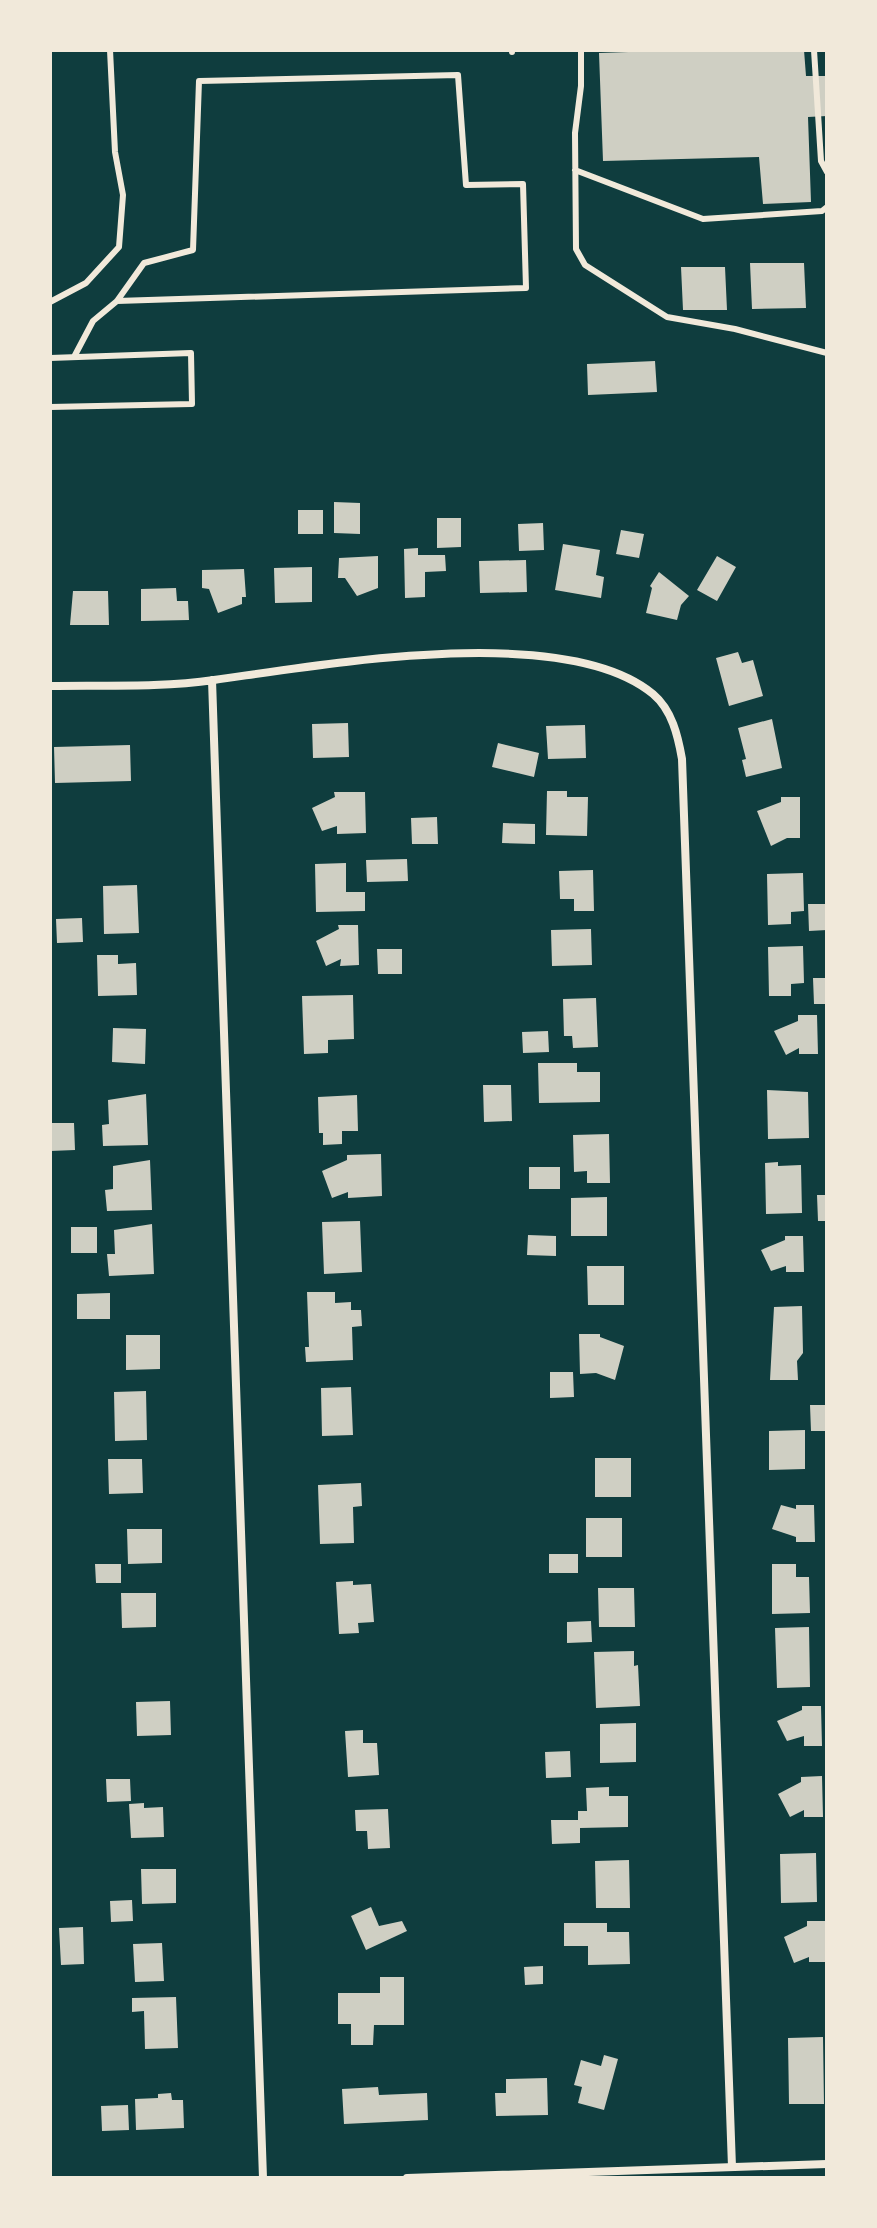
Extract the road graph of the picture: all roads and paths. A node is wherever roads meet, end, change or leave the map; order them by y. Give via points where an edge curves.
1 (110, 50) edge
2 (581, 50) edge
3 (814, 50) edge
4 (575, 170) junction
5 (827, 172) edge
6 (827, 207) edge
7 (117, 301) junction
8 (50, 302) edge
9 (827, 353) edge
10 (74, 357) junction
11 (50, 358) edge
12 (50, 407) edge
13 (212, 680) junction
14 (50, 686) edge
15 (827, 2164) edge
16 (732, 2167) junction
17 (263, 2178) edge
18 (407, 2178) edge

1 - 8 lane via 115,152 123,195 119,247 86,283
2 - 4 lane
3 - 5 lane via 821,161
4 - 6 lane via 703,219
4 - 9 lane via 576,249 585,265 667,317
7 - 7 lane via 144,263 193,250 199,81 458,75 466,185 523,184 526,288
7 - 10 lane via 93,321
10 - 11 lane
10 - 12 lane via 191,353 192,404
13 - 14 street
13 - 16 street via 341,661 501,653 565,659 618,673 654,695 678,735
13 - 17 street
15 - 16 street
16 - 18 street

